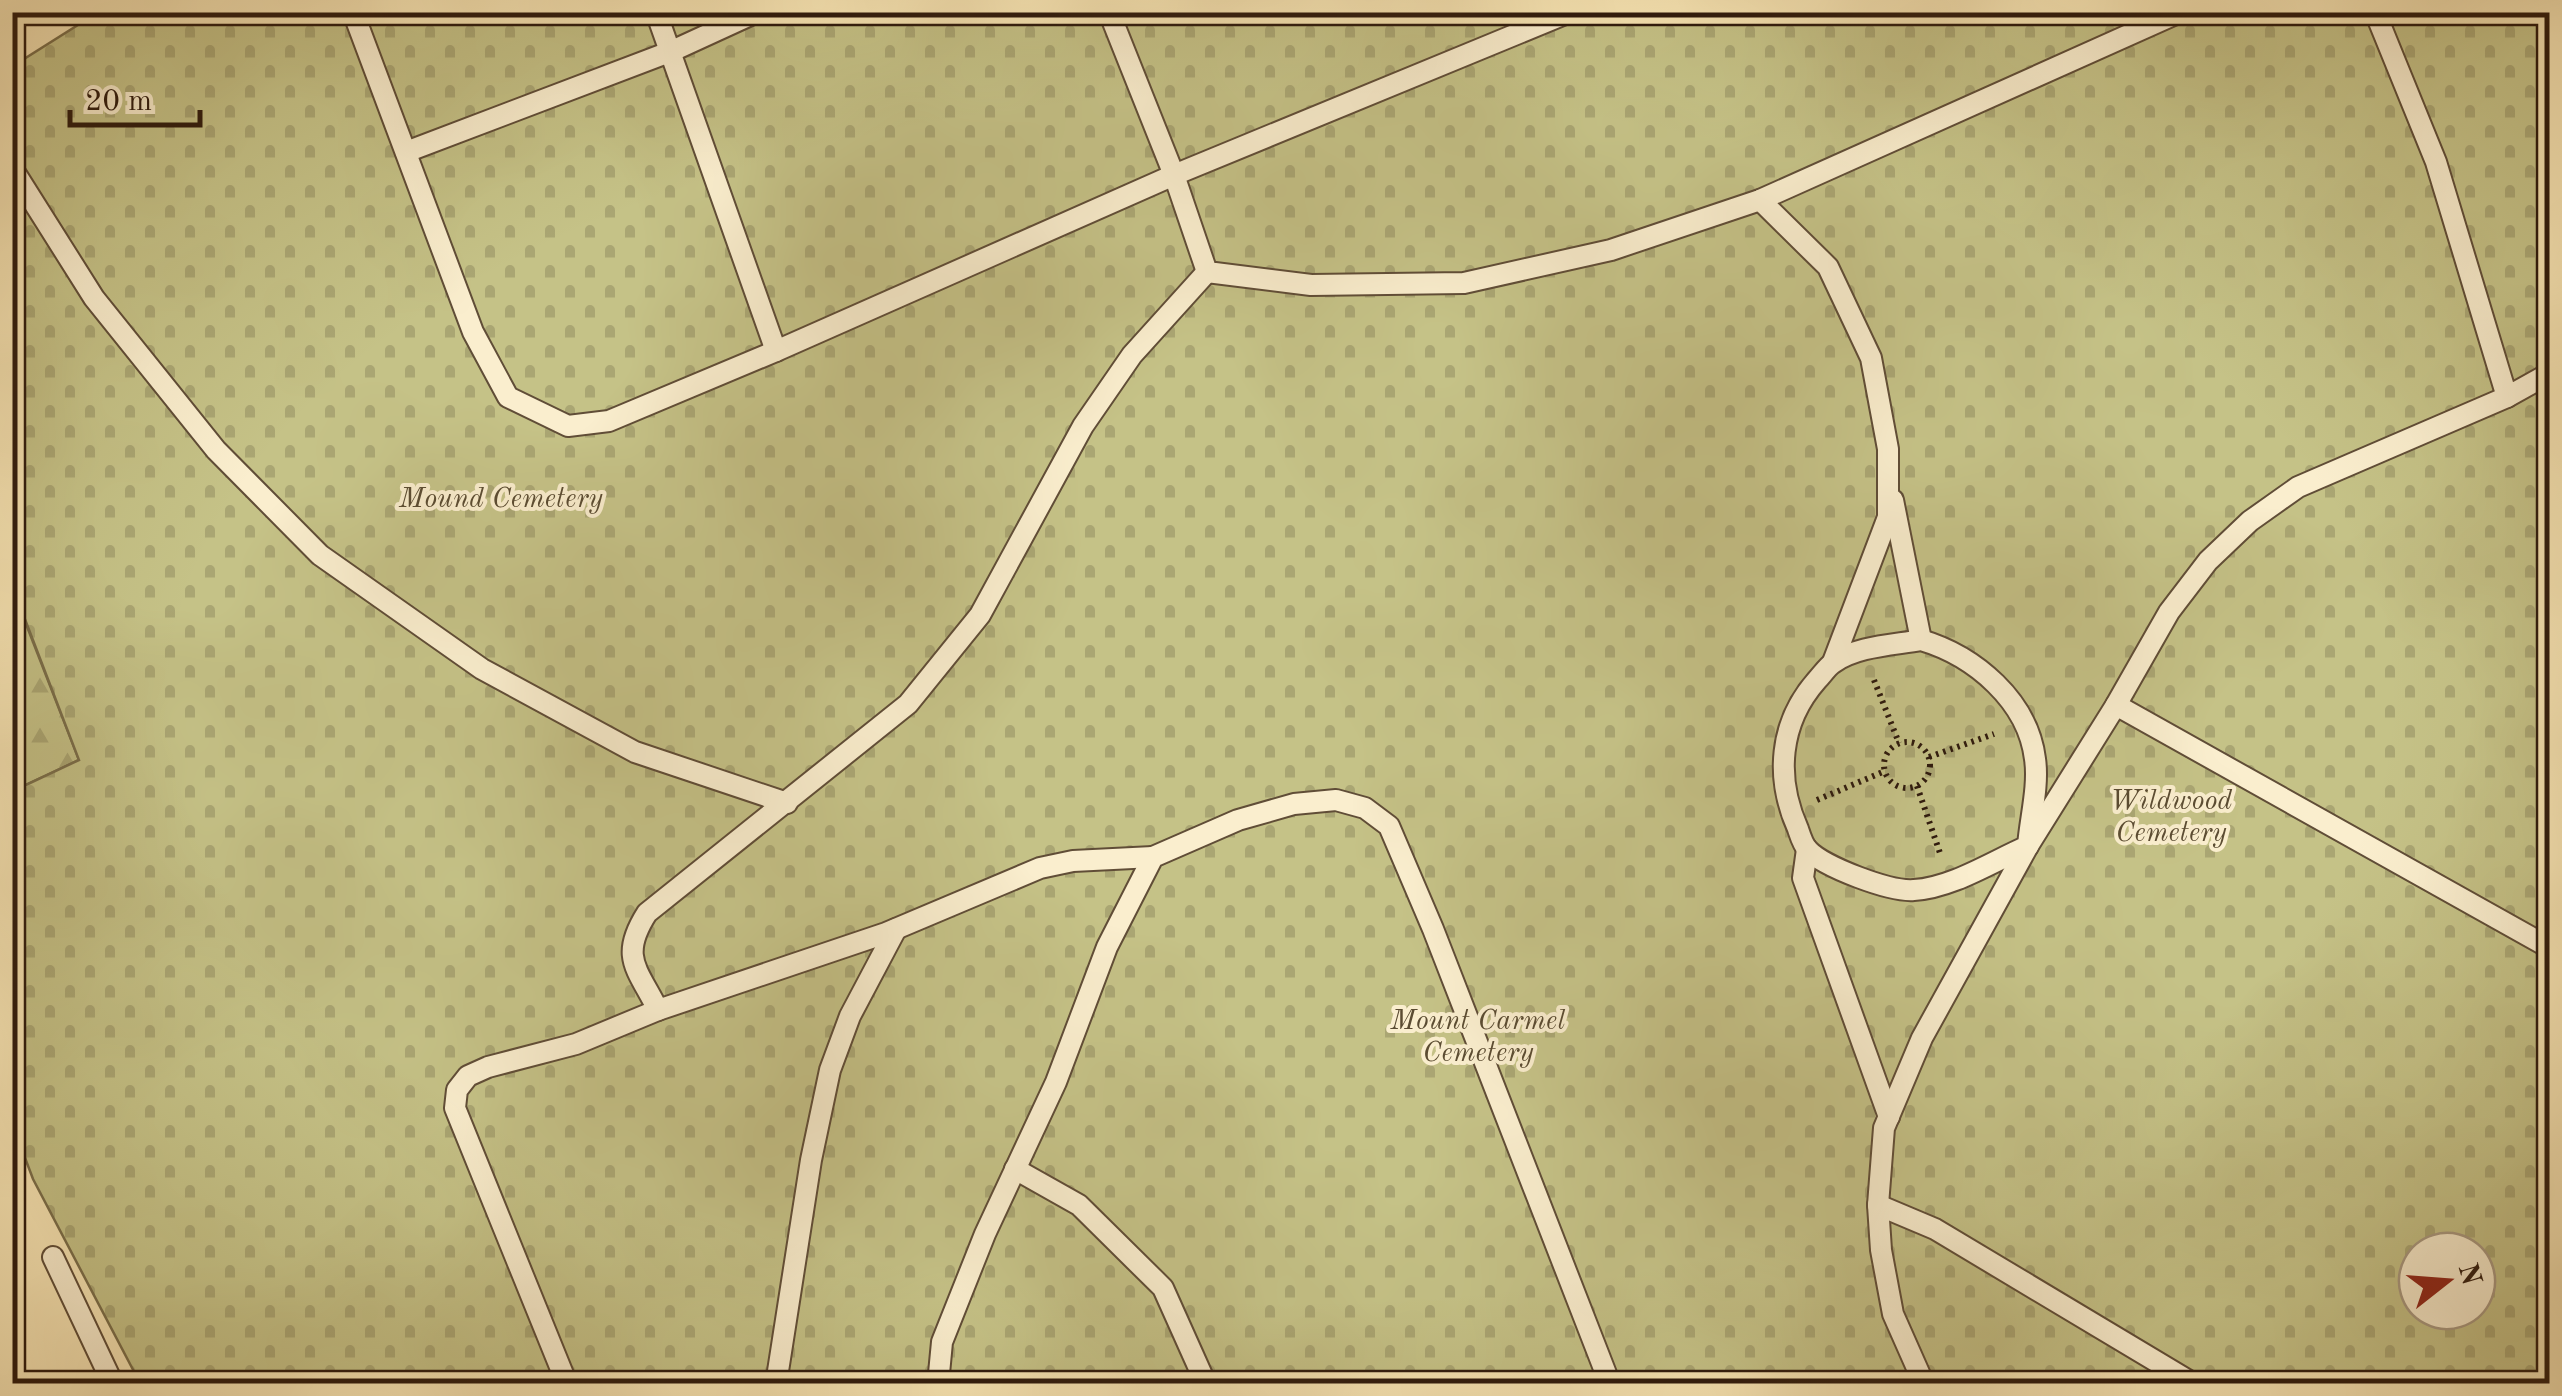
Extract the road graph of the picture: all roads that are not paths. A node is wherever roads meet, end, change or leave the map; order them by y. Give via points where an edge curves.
1 (353, 12) edge
2 (656, 12) edge
3 (758, 12) edge
4 (1109, 12) edge
5 (1570, 12) edge
6 (2180, 12) edge
7 (2375, 12) edge
8 (672, 51) junction
9 (406, 152) junction
10 (12, 168) edge
11 (1174, 175) junction
12 (1760, 200) junction
13 (1207, 272) junction
14 (776, 352) junction
15 (2550, 373) edge
16 (2507, 397) junction
17 (1888, 480) junction
18 (1922, 640) junction
19 (1833, 662) junction
20 (2116, 705) junction
21 (787, 803) junction
22 (2028, 846) junction
23 (1807, 849) junction
24 (1153, 856) junction
25 (896, 929) junction
26 (2550, 948) edge
27 (658, 1010) junction
28 (1889, 1117) junction
29 (1015, 1169) junction
30 (1878, 1205) junction
31 (53, 1257) dead end
32 (112, 1384) edge
33 (568, 1384) edge
34 (776, 1384) edge
35 (938, 1384) edge
36 (1206, 1384) edge
37 (1610, 1384) edge
38 (1924, 1384) edge
39 (2194, 1384) edge

1 - 9 lane
2 - 8 lane
3 - 8 lane
4 - 11 lane
5 - 11 lane
6 - 12 lane
7 - 16 lane via 2436,162
8 - 9 lane
8 - 14 lane
9 - 14 lane via 473,332 508,397 568,426 609,422
10 - 21 lane via 94,298 204,435 320,555 482,669 618,743
11 - 13 lane
11 - 14 lane
12 - 13 lane via 1611,250 1464,282 1311,285
12 - 17 lane via 1828,266 1871,358
13 - 21 lane via 1132,355 1082,426 980,615 908,704
15 - 16 lane
16 - 20 lane via 2298,487 2250,521 2169,612
17 - 18 lane
17 - 19 lane via 1888,517
18 - 19 lane
18 - 22 lane via 1973,665 2006,692 2024,723 2036,760
19 - 23 lane via 1806,692 1788,729 1782,766 1790,812
20 - 22 lane
20 - 26 lane
21 - 27 lane via 646,913 631,938 633,960
22 - 23 lane via 1914,890 1878,885
22 - 28 lane via 1922,1038
23 - 28 lane via 1803,878
24 - 25 lane via 1040,868
24 - 29 lane
24 - 37 lane via 1294,804 1336,800 1365,808 1388,826
25 - 27 lane
25 - 34 lane via 830,1070
27 - 33 lane via 576,1044 488,1067 468,1076 458,1090 456,1108
28 - 30 lane
29 - 35 lane via 942,1342
29 - 36 lane via 1079,1205 1163,1288
30 - 38 lane via 1892,1314
30 - 39 lane via 1935,1229
31 - 32 lane

